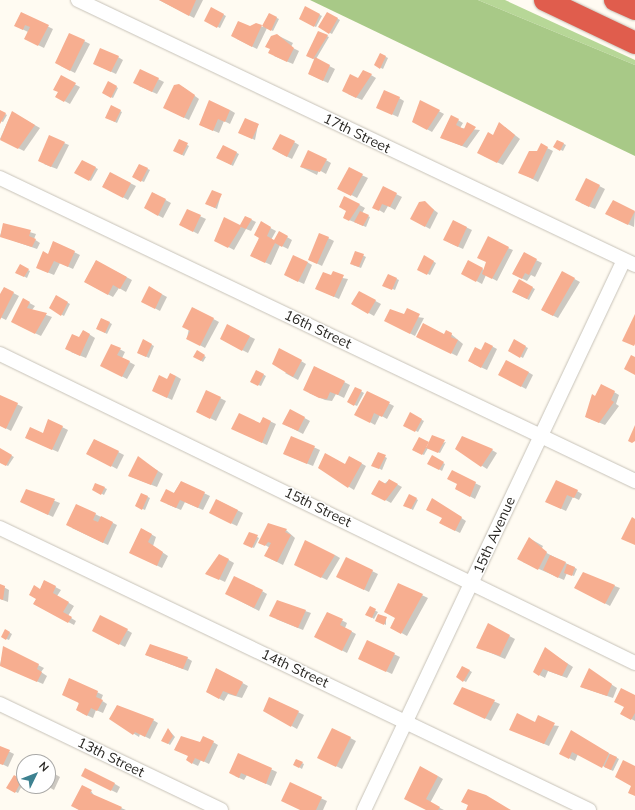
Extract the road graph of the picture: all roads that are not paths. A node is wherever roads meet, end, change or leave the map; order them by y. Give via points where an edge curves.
1 (78, 0) edge
2 (545, 0) edge
3 (615, 0) edge
4 (635, 9) edge
5 (635, 43) edge
6 (0, 178) edge
7 (629, 263) edge
8 (0, 354) edge
9 (540, 434) junction
10 (635, 481) edge
11 (0, 528) edge
12 (472, 583) junction
13 (635, 663) edge
14 (0, 704) edge
15 (405, 721) junction
16 (221, 810) edge
17 (364, 810) edge
18 (589, 810) edge

1 - 7 street, 17th Street
2 - 5 highway
3 - 4 highway
6 - 9 street, 16th Street
7 - 9 street, 15th Avenue
8 - 12 street, 15th Street
9 - 10 street, 16th Street
9 - 12 street, 15th Avenue
11 - 15 street, 14th Street
12 - 13 street, 15th Street
12 - 15 street, 15th Avenue
14 - 16 street, 13th Street
15 - 17 street, 15th Avenue
15 - 18 street, 14th Street

